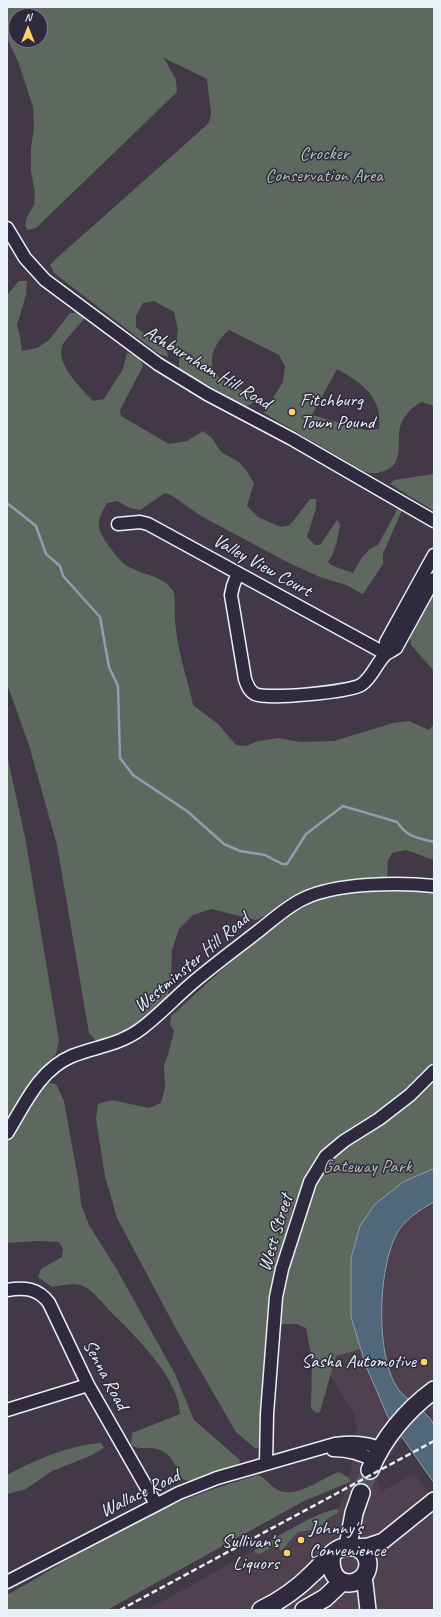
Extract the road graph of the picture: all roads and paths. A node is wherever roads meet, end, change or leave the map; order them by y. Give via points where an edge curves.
1 (7, 228) edge
2 (434, 521) edge
3 (118, 524) dead end
4 (434, 555) edge
5 (238, 573) junction
6 (434, 579) edge
7 (386, 654) junction
8 (434, 886) edge
9 (434, 1071) edge
10 (7, 1133) edge
11 (7, 1290) edge
12 (88, 1385) junction
13 (434, 1390) edge
14 (7, 1410) edge
15 (375, 1459) joint
16 (266, 1464) junction
17 (361, 1493) tunnel mouth
18 (434, 1500) edge
19 (156, 1504) junction
20 (392, 1535) junction
21 (332, 1554) junction
22 (356, 1565) junction
23 (7, 1582) edge
24 (261, 1610) edge
25 (304, 1610) edge
26 (364, 1610) edge
27 (368, 1610) edge

1 - 2 street, Ashburnham Hill Road via 25,258 45,280 158,364
3 - 5 street, Valley View Court via 148,524
4 - 7 street via 386,642
5 - 7 street, Valley View Court
5 - 7 street via 232,589 232,600 244,674 248,687 253,692 267,696 350,689 369,679
6 - 7 street via 396,648
8 - 10 street, Westminster Hill Road via 406,883 340,888 295,903 213,966 132,1035 114,1044 72,1056 52,1068 37,1084
9 - 16 street, West Street via 380,1119 344,1141 326,1156 310,1182 282,1269 276,1297
11 - 12 street, Senna Road via 30,1289 44,1297
12 - 14 street
12 - 19 street, Senna Road
13 - 15 highway via 420,1401 392,1432
15 - 16 street, Wallace Road via 346,1450 333,1450
16 - 19 street, Wallace Road via 217,1478
17 - 22 highway via 354,1513
18 - 20 main road
19 - 23 street, Wallace Road
20 - 22 main road
20 - 22 main road via 377,1544
21 - 22 highway via 336,1550
21 - 22 highway via 331,1570 335,1576
21 - 24 highway via 296,1588
22 - 25 highway via 325,1598
22 - 26 main road
22 - 27 main road

